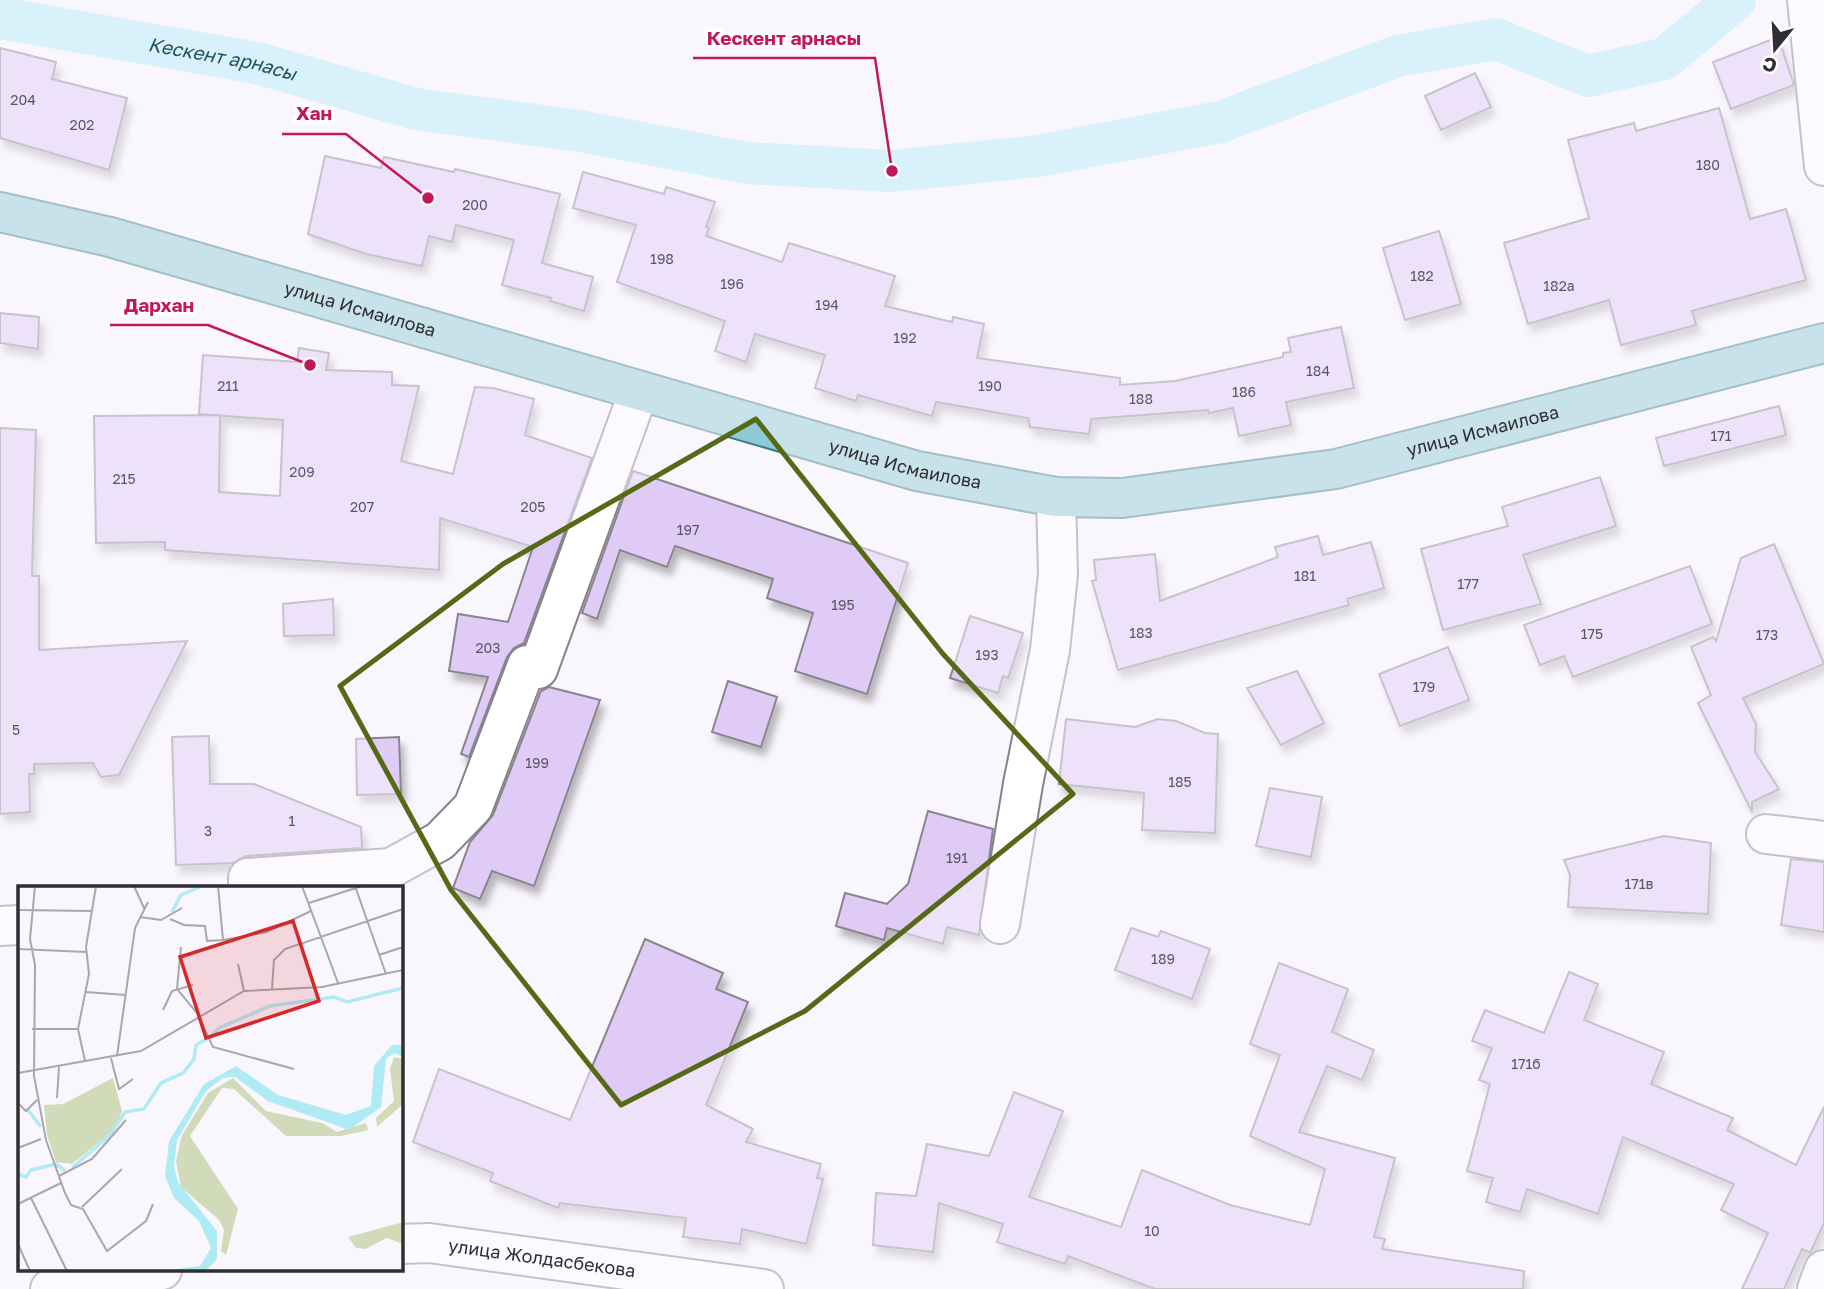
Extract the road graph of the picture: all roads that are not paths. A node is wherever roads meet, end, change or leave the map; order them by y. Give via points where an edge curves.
1 (1807, 0) edge
2 (1824, 166) edge
3 (0, 212) edge
4 (1824, 343) edge
5 (639, 391) junction
6 (1056, 497) junction
7 (1766, 834) dead end
8 (1824, 841) edge
9 (248, 886) edge
10 (1000, 924) dead end
11 (18, 925) edge
12 (0, 926) edge
13 (402, 1244) edge
14 (1824, 1270) edge
15 (150, 1272) edge
16 (50, 1289) edge
17 (764, 1289) edge
18 (1817, 1289) edge

1 - 2 street
3 - 5 main road, улица Исмаилова via 110,237
4 - 6 main road, улица Исмаилова via 1336,469 1122,498
5 - 6 main road, улица Исмаилова via 917,471
5 - 9 street via 538,668 527,665 473,807 440,841 391,868 248,878
6 - 10 street via 1058,574 1050,650
7 - 8 street
11 - 12 street
13 - 17 street, улица Жолдасбекова via 429,1243
14 - 18 street
15 - 16 street

